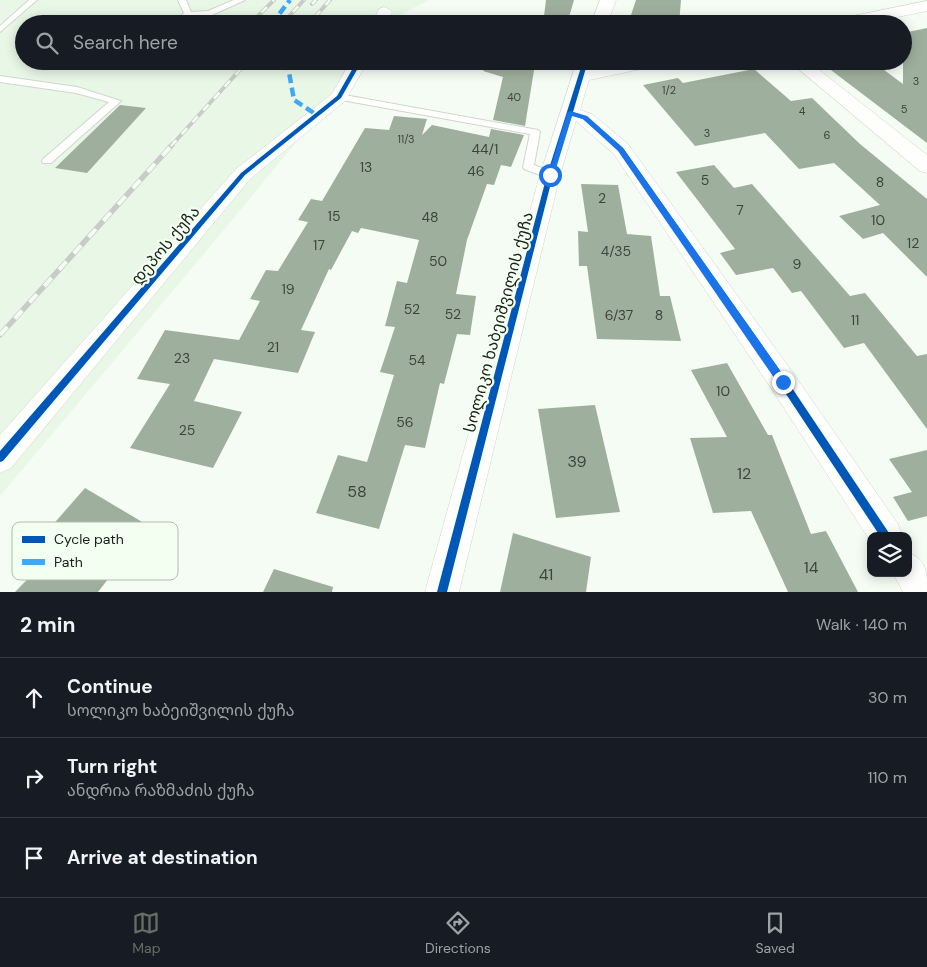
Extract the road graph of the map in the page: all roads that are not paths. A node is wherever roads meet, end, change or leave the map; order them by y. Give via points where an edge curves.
1 (33, 0) edge
2 (182, 0) edge
3 (241, 0) edge
4 (608, 0) edge
5 (878, 0) edge
6 (927, 6) edge
7 (894, 12) junction
8 (188, 14) joint
9 (16, 15) edge
10 (602, 15) edge
11 (880, 15) edge
12 (15, 16) edge
13 (0, 30) edge
14 (354, 70) edge
15 (583, 70) edge
16 (808, 70) edge
17 (0, 79) edge
18 (338, 97) junction
19 (570, 113) junction
20 (47, 162) dead end
21 (927, 166) edge
22 (550, 175) junction
23 (0, 458) edge
24 (883, 532) edge
25 (912, 575) edge
26 (442, 592) edge
27 (924, 592) edge

1 - 9 lane
2 - 8 lane
3 - 8 lane via 209,13
4 - 10 street
5 - 7 street
6 - 7 street
7 - 11 street
12 - 13 lane
14 - 18 street, დეპოს ქუჩა
15 - 19 street, სოლიკო ხაბეიშვილის ქუჩა
16 - 21 street
17 - 20 lane via 77,90 116,101
18 - 22 lane via 535,132 528,167
18 - 23 street, დეპოს ქუჩა via 243,174
19 - 22 street, სოლიკო ხაბეიშვილის ქუჩა
19 - 24 street via 585,118 621,149
22 - 26 street, სოლიკო ხაბეიშვილის ქუჩა
25 - 27 street

